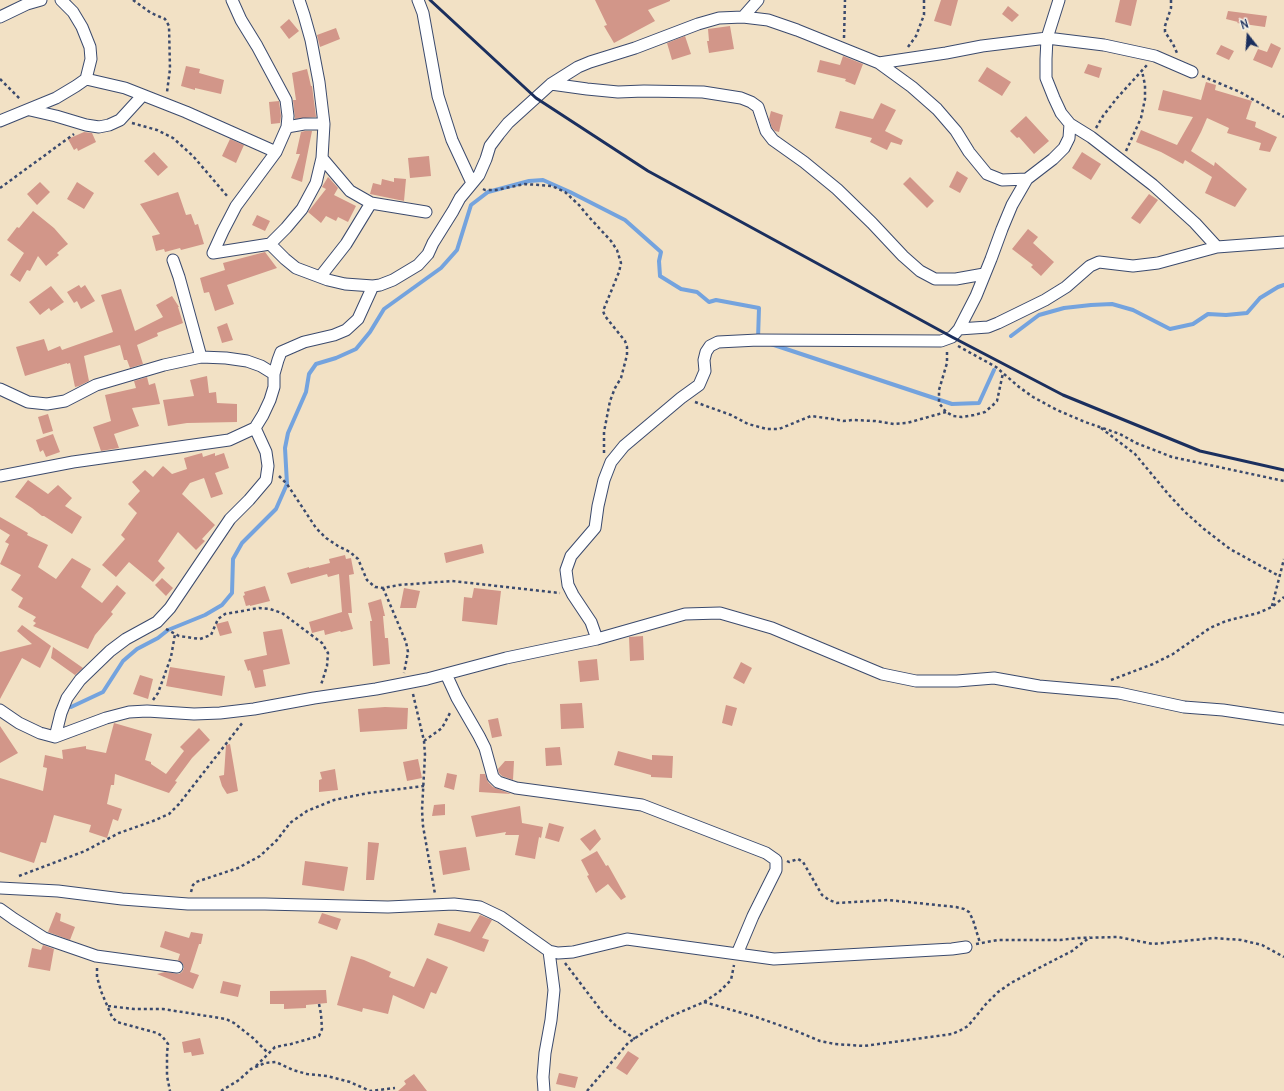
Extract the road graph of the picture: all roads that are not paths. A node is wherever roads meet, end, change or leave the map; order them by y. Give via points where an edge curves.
1 (41, 0) edge
2 (61, 0) edge
3 (232, 0) edge
4 (299, 0) edge
5 (418, 0) edge
6 (758, 0) edge
7 (1059, 0) edge
8 (0, 17) edge
9 (743, 17) junction
10 (1047, 38) junction
11 (879, 63) junction
12 (1192, 72) road end
13 (86, 79) junction
14 (551, 84) junction
15 (142, 96) junction
16 (30, 110) junction
17 (0, 122) edge
18 (324, 124) junction
19 (1070, 124) junction
20 (286, 127) junction
21 (276, 152) junction
22 (322, 158) junction
23 (1027, 179) junction
24 (472, 183) junction
25 (371, 202) junction
26 (426, 212) dead end
27 (1284, 242) edge
28 (270, 244) junction
29 (1217, 247) junction
30 (173, 260) dead end
31 (984, 274) junction
32 (320, 277) junction
33 (373, 286) junction
34 (959, 329) junction
35 (201, 357) junction
36 (274, 374) junction
37 (0, 389) edge
38 (255, 428) junction
39 (0, 476) edge
40 (597, 639) junction
41 (446, 674) junction
42 (0, 710) edge
43 (1284, 719) edge
44 (55, 737) junction
45 (0, 888) edge
46 (0, 909) edge
47 (966, 947) road end
48 (553, 952) junction
49 (737, 954) junction
50 (177, 967) dead end
51 (544, 1091) edge

1 - 8 street
2 - 13 street via 73,12 90,47 91,59
3 - 20 street via 286,100
4 - 18 street via 311,40
5 - 24 street via 423,13 438,96 452,140
6 - 9 street
7 - 10 street
9 - 11 street via 768,20
9 - 14 street via 720,18 698,24 578,67
10 - 11 street
10 - 12 street via 1104,45 1155,56
10 - 19 street via 1046,78 1061,113
11 - 23 street via 937,109 987,174 1002,180
13 - 15 street via 125,88
13 - 16 street
14 - 24 street via 499,134 490,146 479,175
14 - 31 street via 618,92 704,92 752,102 758,107 766,131 773,140 837,189 920,271 935,279 956,279
15 - 16 street via 120,120 109,125 86,125
15 - 21 street via 186,112
16 - 17 street
18 - 20 street
18 - 22 street
19 - 23 street via 1069,138 1064,148
19 - 29 street via 1153,184
20 - 21 street
21 - 28 street via 236,206 213,253
22 - 25 street via 350,191
22 - 28 street via 316,184 302,209
23 - 31 street via 1012,205
24 - 33 street via 460,198 428,254 418,265 393,280
25 - 26 street
25 - 32 street via 346,244
27 - 29 street
28 - 32 street via 296,268
29 - 34 street via 1152,264 1134,266 1099,262 1045,300 998,323 988,327
30 - 35 street
31 - 34 street
32 - 33 street via 336,283
33 - 36 street via 358,319 346,330 304,342 281,352
34 - 40 street via 952,337 944,340 758,340 718,342 710,346 706,352 705,371 699,385 624,446 611,462 603,486 595,528 572,556 566,570 568,585 591,622
35 - 36 street via 247,361
35 - 37 street via 96,385 65,401 47,404 28,402
36 - 38 street via 270,400
38 - 39 street via 229,440 72,462
38 - 44 street via 266,452 266,480 230,519 170,608 157,622 126,638 80,680 67,698
40 - 41 street via 506,658
40 - 43 street via 685,614 720,613 772,628 882,674 916,681 994,678 1039,686 1119,692 1184,707
41 - 44 street via 254,709 194,714 129,712
41 - 49 street via 485,748 493,777 498,782 516,788 642,805 766,853 776,860 776,870
42 - 44 street via 40,734
45 - 48 street via 188,904 388,907 454,904 480,907 501,917
46 - 50 street via 44,938 96,956
47 - 49 street via 774,959
48 - 49 street via 573,952 627,939
48 - 51 street via 554,990 545,1053

